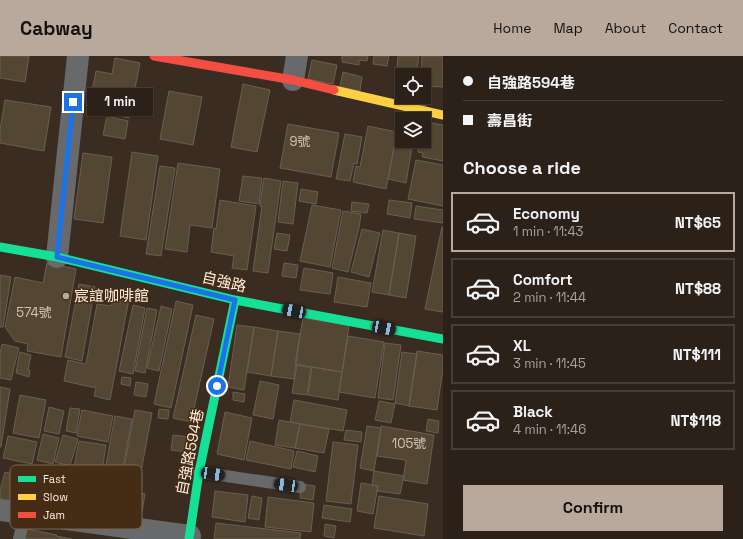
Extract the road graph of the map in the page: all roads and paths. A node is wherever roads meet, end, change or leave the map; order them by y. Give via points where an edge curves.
1 (78, 56) edge
2 (154, 56) edge
3 (297, 56) edge
4 (293, 80) junction
5 (443, 116) edge
6 (0, 247) edge
7 (57, 257) junction
8 (235, 300) junction
9 (443, 339) edge
10 (198, 472) junction
11 (300, 487) dead end
12 (0, 510) edge
13 (10, 512) edge
14 (21, 529) edge
15 (132, 529) edge
16 (189, 537) edge
17 (19, 539) edge

1 - 7 street
2 - 4 street
3 - 4 street
4 - 5 street
6 - 7 street, 自強路
7 - 8 street, 自強路
8 - 9 street, 自強路
8 - 10 street, 自強路594巷
10 - 11 lane
10 - 16 street, 自強路594巷
12 - 13 street
14 - 17 lane
15 - 16 street

